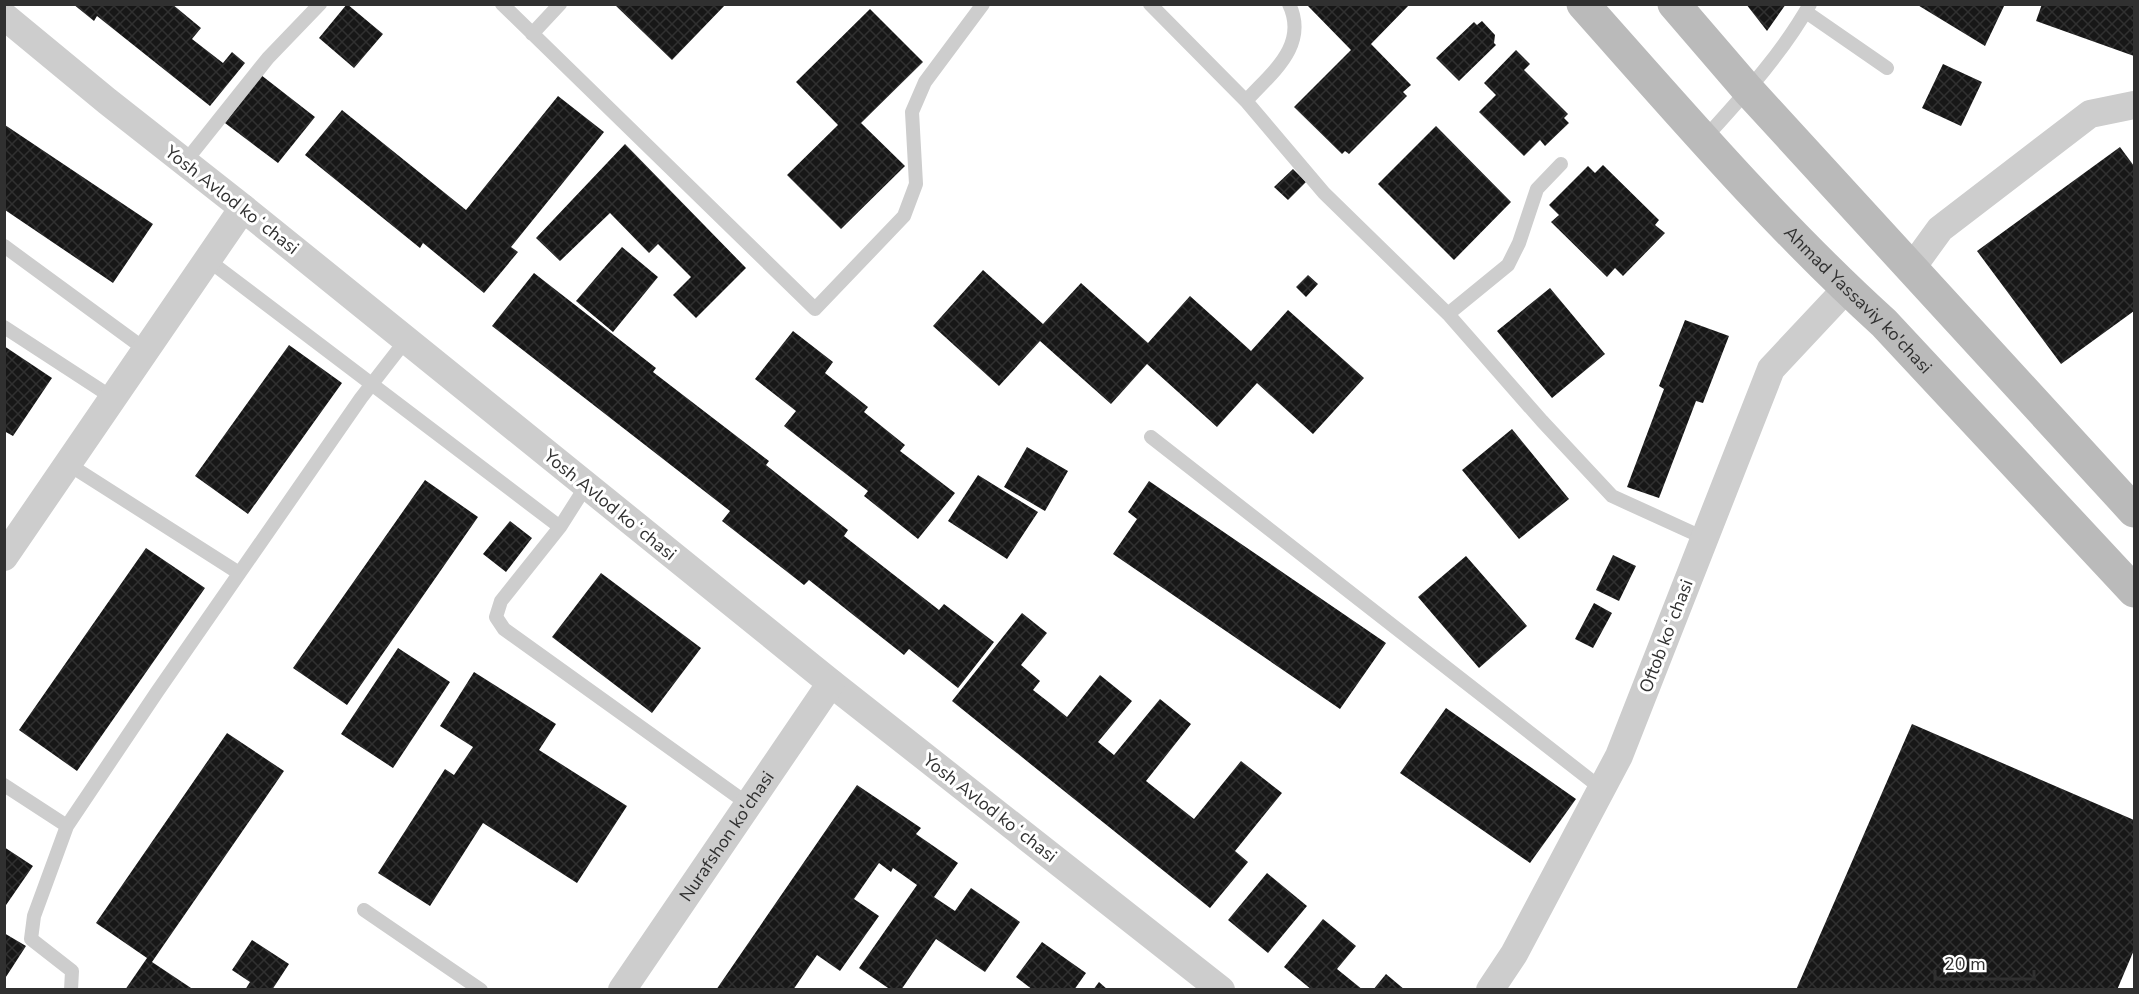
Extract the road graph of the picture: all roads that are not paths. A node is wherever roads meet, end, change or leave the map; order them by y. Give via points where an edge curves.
1 (320, 4) edge
2 (502, 4) edge
3 (560, 4) edge
4 (983, 4) edge
5 (1150, 4) edge
6 (1289, 4) edge
7 (1583, 4) edge
8 (1674, 4) edge
9 (1808, 8) edge
10 (4, 16) edge
11 (532, 34) junction
12 (1887, 68) dead end
13 (1748, 90) junction
14 (1246, 101) junction
15 (2134, 105) edge
16 (1703, 140) junction
17 (185, 162) junction
18 (1561, 164) dead end
19 (243, 208) junction
20 (4, 246) edge
21 (208, 260) junction
22 (1911, 269) junction
23 (1846, 289) junction
24 (1448, 314) junction
25 (4, 327) edge
26 (406, 340) junction
27 (147, 350) junction
28 (372, 384) junction
29 (113, 398) junction
30 (1151, 437) dead end
31 (69, 464) junction
32 (586, 486) junction
33 (2134, 511) edge
34 (560, 527) junction
35 (1704, 538) junction
36 (4, 557) edge
37 (239, 573) junction
38 (2134, 591) edge
39 (831, 683) junction
40 (4, 784) edge
41 (1602, 789) junction
42 (748, 804) junction
43 (67, 826) junction
44 (364, 910) dead end
45 (71, 990) edge
46 (481, 990) edge
47 (622, 990) edge
48 (1221, 990) edge
49 (1490, 990) edge

1 - 17 lane via 268,58
2 - 11 lane
3 - 11 lane
4 - 11 lane via 925,82 912,112 916,184 904,216 815,309
5 - 14 lane
6 - 14 lane via 1295,30 1290,52
7 - 16 main road, Ahmad Yassaviy ko'chasi
8 - 13 main road
9 - 12 lane
9 - 13 lane
10 - 17 street, Yosh Avlod koʻchasi
13 - 16 lane
13 - 22 main road
14 - 24 lane via 1324,193
15 - 22 street via 2090,114 1940,229
16 - 23 main road, Ahmad Yassaviy ko'chasi
17 - 19 street, Yosh Avlod koʻchasi
18 - 24 lane via 1537,189 1508,265
19 - 21 street
19 - 26 street, Yosh Avlod koʻchasi
20 - 27 lane
21 - 27 street
21 - 28 lane
22 - 33 main road
23 - 35 street, Oftob koʻchasi via 1771,369
23 - 38 main road, Ahmad Yassaviy ko'chasi via 1884,323
24 - 35 lane via 1612,496
25 - 29 lane
26 - 28 lane
26 - 32 street, Yosh Avlod koʻchasi
27 - 29 street
28 - 34 lane
28 - 37 lane
29 - 31 street
30 - 41 lane
31 - 36 street
31 - 37 lane
32 - 34 lane
32 - 39 street, Yosh Avlod koʻchasi
34 - 42 lane via 501,601 496,617 504,629
35 - 41 street, Oftob koʻchasi via 1619,756
37 - 43 lane
39 - 42 street, Nurafshon ko'chasi
39 - 48 street, Yosh Avlod koʻchasi
40 - 43 lane
41 - 49 street, Oftob koʻchasi via 1514,954
42 - 47 street, Nurafshon ko'chasi
43 - 45 lane via 34,916 31,939 72,971
44 - 46 lane

